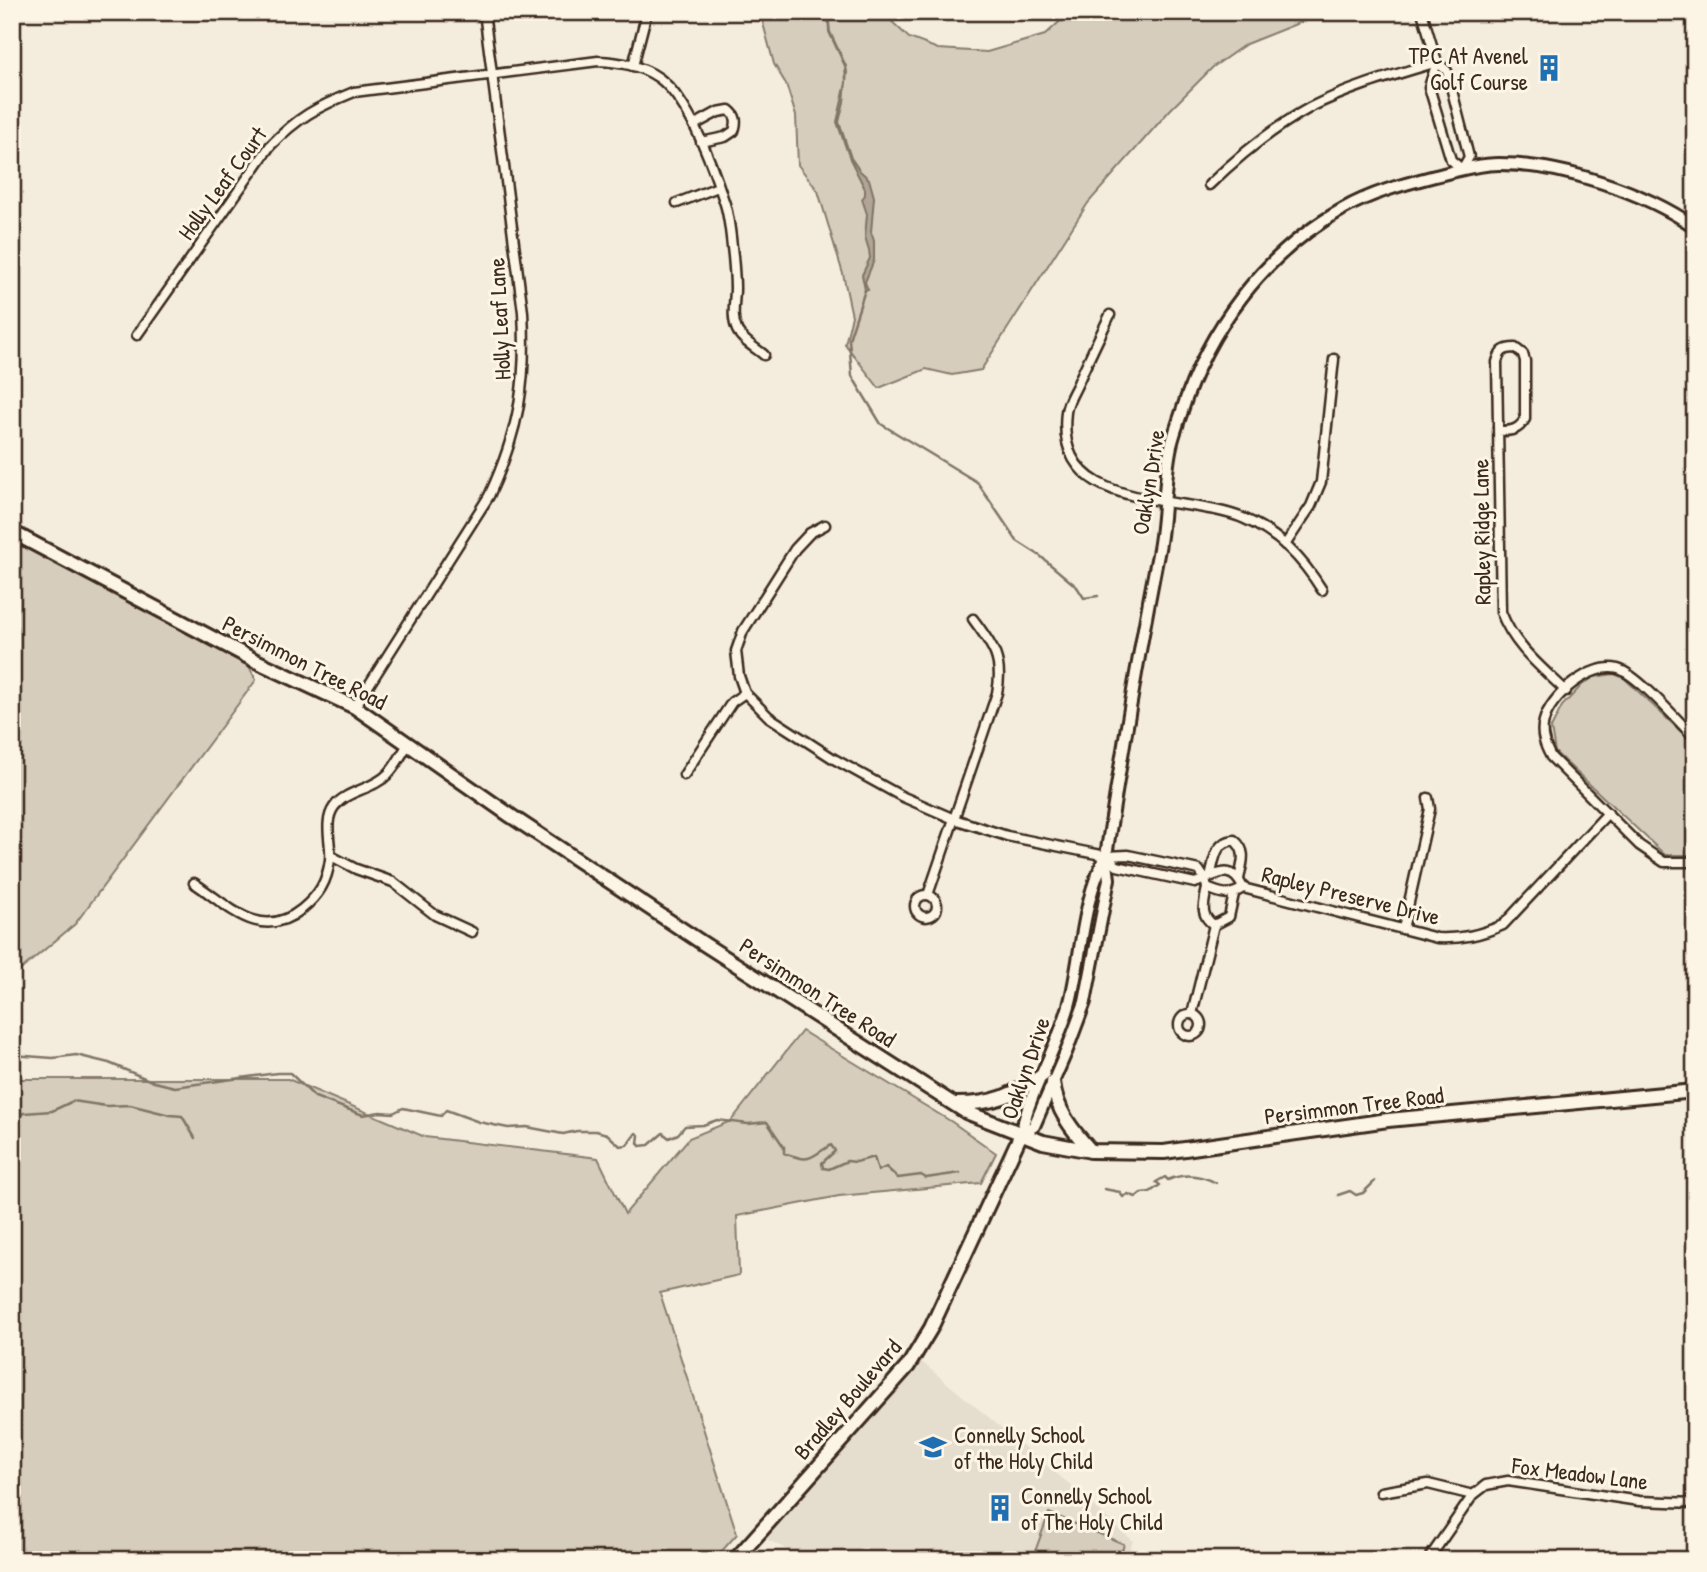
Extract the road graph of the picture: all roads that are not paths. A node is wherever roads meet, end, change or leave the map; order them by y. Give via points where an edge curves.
1 (484, 12) edge
2 (647, 12) edge
3 (1422, 12) edge
4 (1437, 62) junction
5 (633, 66) junction
6 (493, 74) junction
7 (694, 125) junction
8 (701, 142) junction
9 (1462, 169) junction
10 (1209, 185) dead end
11 (718, 187) junction
12 (677, 203) dead end
13 (1695, 228) edge
14 (1110, 315) dead end
15 (137, 335) dead end
16 (764, 355) dead end
17 (1334, 359) dead end
18 (1498, 431) junction
19 (1165, 502) junction
20 (825, 525) dead end
21 (12, 532) edge
22 (1285, 545) junction
23 (1322, 590) dead end
24 (974, 618) dead end
25 (1566, 691) junction
26 (745, 693) junction
27 (355, 707) junction
28 (1695, 738) edge
29 (409, 743) junction
30 (684, 775) dead end
31 (1429, 798) dead end
32 (1608, 814) junction
33 (954, 819) junction
34 (331, 856) junction
35 (1106, 856) junction
36 (1695, 859) edge
37 (1208, 880) junction
38 (194, 883) dead end
39 (1241, 883) junction
40 (1234, 894) junction
41 (928, 895) dead end
42 (1214, 925) junction
43 (1403, 929) junction
44 (472, 932) dead end
45 (1192, 1014) dead end
46 (1048, 1078) junction
47 (1695, 1091) edge
48 (955, 1104) junction
49 (1021, 1134) junction
50 (1091, 1151) junction
51 (1381, 1492) dead end
52 (1473, 1495) junction
53 (1695, 1503) edge
54 (734, 1560) edge
55 (1428, 1560) edge

1 - 6 street, Holly Leaf Lane
2 - 5 street
3 - 4 street
4 - 9 street via 1447,71 1468,157
4 - 9 street via 1429,87 1451,160
4 - 10 street via 1362,85 1311,108 1249,149
5 - 6 street, Holly Leaf Court via 598,61
5 - 7 street, Holly Leaf Court via 666,84
6 - 15 street, Holly Leaf Court via 354,92 317,107 290,125 270,146
6 - 27 street, Holly Leaf Lane via 523,312 526,356 522,397 506,459 489,496
7 - 8 street, Holly Leaf Court
7 - 8 street via 729,110 735,115 734,131
8 - 11 street, Holly Leaf Court
9 - 13 street, Oaklyn Drive via 1499,164 1578,176 1638,196
9 - 19 street, Oaklyn Drive via 1401,184 1343,209 1297,240 1251,284 1216,331 1191,380 1170,450
11 - 12 street
11 - 16 street, Holly Leaf Court via 731,236 733,316 741,336
14 - 19 street via 1066,409 1065,434 1071,456 1086,475 1108,489
17 - 22 street via 1321,482
18 - 18 street, Rapley Ridge Lane via 1497,362 1499,353 1515,348 1525,361 1525,419 1520,428
18 - 25 street, Rapley Ridge Lane via 1501,612 1517,643
19 - 22 street via 1242,518 1272,532
19 - 35 street, Oaklyn Drive
20 - 26 street via 795,549 743,631 736,660
21 - 27 main road, Persimmon Tree Road via 256,661
22 - 23 street via 1306,565
24 - 33 street via 996,651 1000,678
25 - 28 street via 1584,675 1619,669
25 - 32 street via 1554,701 1544,721 1543,742 1551,757
26 - 30 street via 732,702
26 - 33 street via 769,716 834,759
27 - 29 main road, Persimmon Tree Road
29 - 34 street via 387,775 343,797 331,810
29 - 48 main road, Persimmon Tree Road via 704,944
31 - 43 street
32 - 36 street via 1664,862
32 - 43 street, Rapley Preserve Drive via 1503,925 1459,939
33 - 35 street via 1007,836
33 - 41 street
34 - 38 street via 318,897 276,922 245,918
34 - 44 street via 393,882 435,915
35 - 37 street, Rapley Preserve Drive via 1117,866 1195,883
35 - 37 street, Rapley Preserve Drive via 1128,855 1199,870
35 - 46 street, Oaklyn Drive via 1109,879 1085,1002
37 - 39 street, Rapley Preserve Drive via 1225,871
37 - 39 street via 1218,847 1234,840 1244,854
37 - 40 street, Rapley Preserve Drive via 1221,894
37 - 42 street via 1202,912
39 - 40 street, Rapley Preserve Drive
39 - 43 street, Rapley Preserve Drive
40 - 42 street via 1229,917
42 - 45 street
46 - 48 main road via 981,1104
46 - 49 street, Oaklyn Drive via 1034,1126
46 - 50 main road via 1069,1127
47 - 50 main road, Persimmon Tree Road via 1388,1120 1164,1153
48 - 49 main road, Persimmon Tree Road
49 - 50 main road, Persimmon Tree Road
49 - 54 main road, Bradley Boulevard via 931,1328 908,1366
51 - 52 street via 1428,1484
52 - 53 street, Fox Meadow Lane via 1486,1485 1508,1481 1639,1501
52 - 55 street

